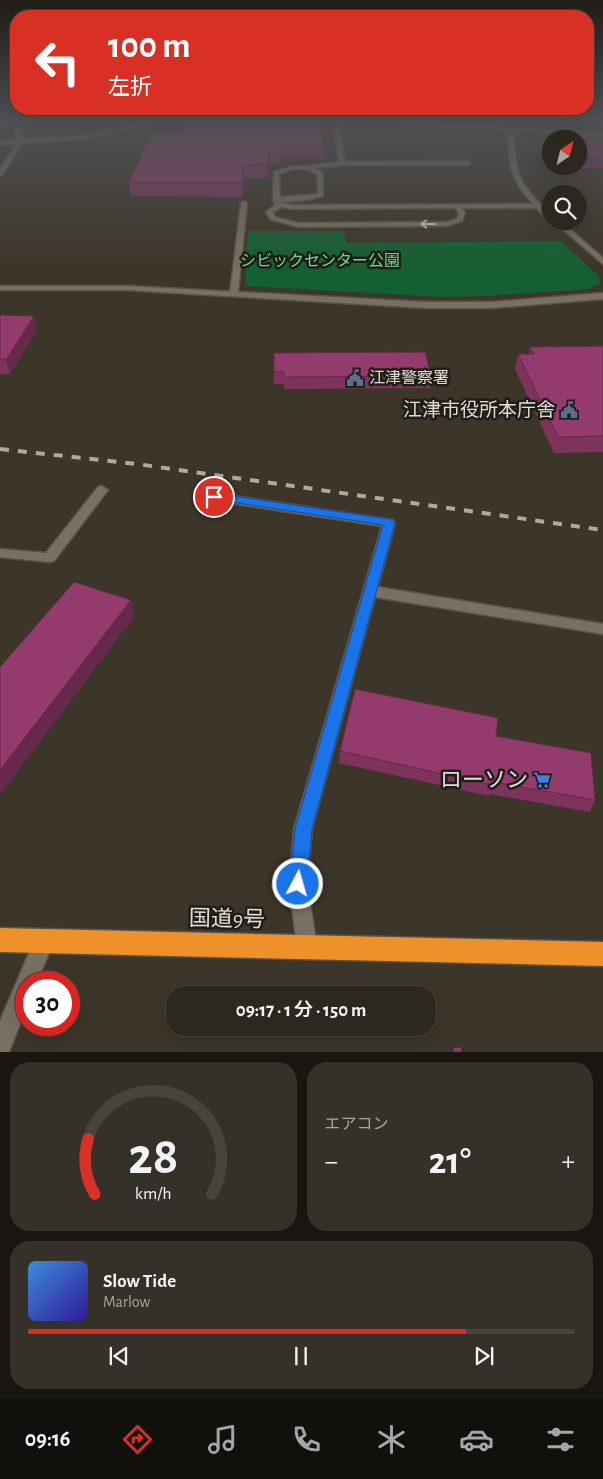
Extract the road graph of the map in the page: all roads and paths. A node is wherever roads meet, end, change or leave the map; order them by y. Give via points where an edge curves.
1 (282, 170) edge
2 (313, 170) edge
3 (326, 170) edge
4 (513, 170) edge
5 (320, 173) junction
6 (278, 202) junction
7 (244, 203) edge
8 (457, 206) junction
9 (537, 206) junction
10 (542, 210) edge
11 (566, 230) edge
12 (603, 262) edge
13 (0, 288) edge
14 (234, 294) junction
15 (603, 296) edge
16 (102, 490) dead end
17 (214, 497) dead end
18 (0, 552) edge
19 (370, 591) junction
20 (603, 628) edge
21 (0, 940) edge
22 (44, 941) junction
23 (307, 947) junction
24 (603, 954) edge
25 (32, 971) edge
26 (15, 1011) edge
27 (0, 1047) edge

1 - 6 street via 276,173
2 - 5 street
3 - 5 street
4 - 9 street
5 - 6 street via 319,196
6 - 8 street via 291,207
8 -> 6 street via 462,213 460,220 447,224 298,225 272,218 269,212
7 - 14 street
8 - 9 street
9 - 10 street
11 - 12 street
13 - 14 street via 127,288
14 - 15 street via 426,306 492,305
16 - 18 street via 49,558
17 - 19 street via 389,523
19 - 20 street
19 - 23 street via 304,829 298,884
21 - 22 highway, 国道9号
22 - 23 highway, 国道9号
22 - 25 street
23 - 24 highway, 国道9号
26 - 27 street

